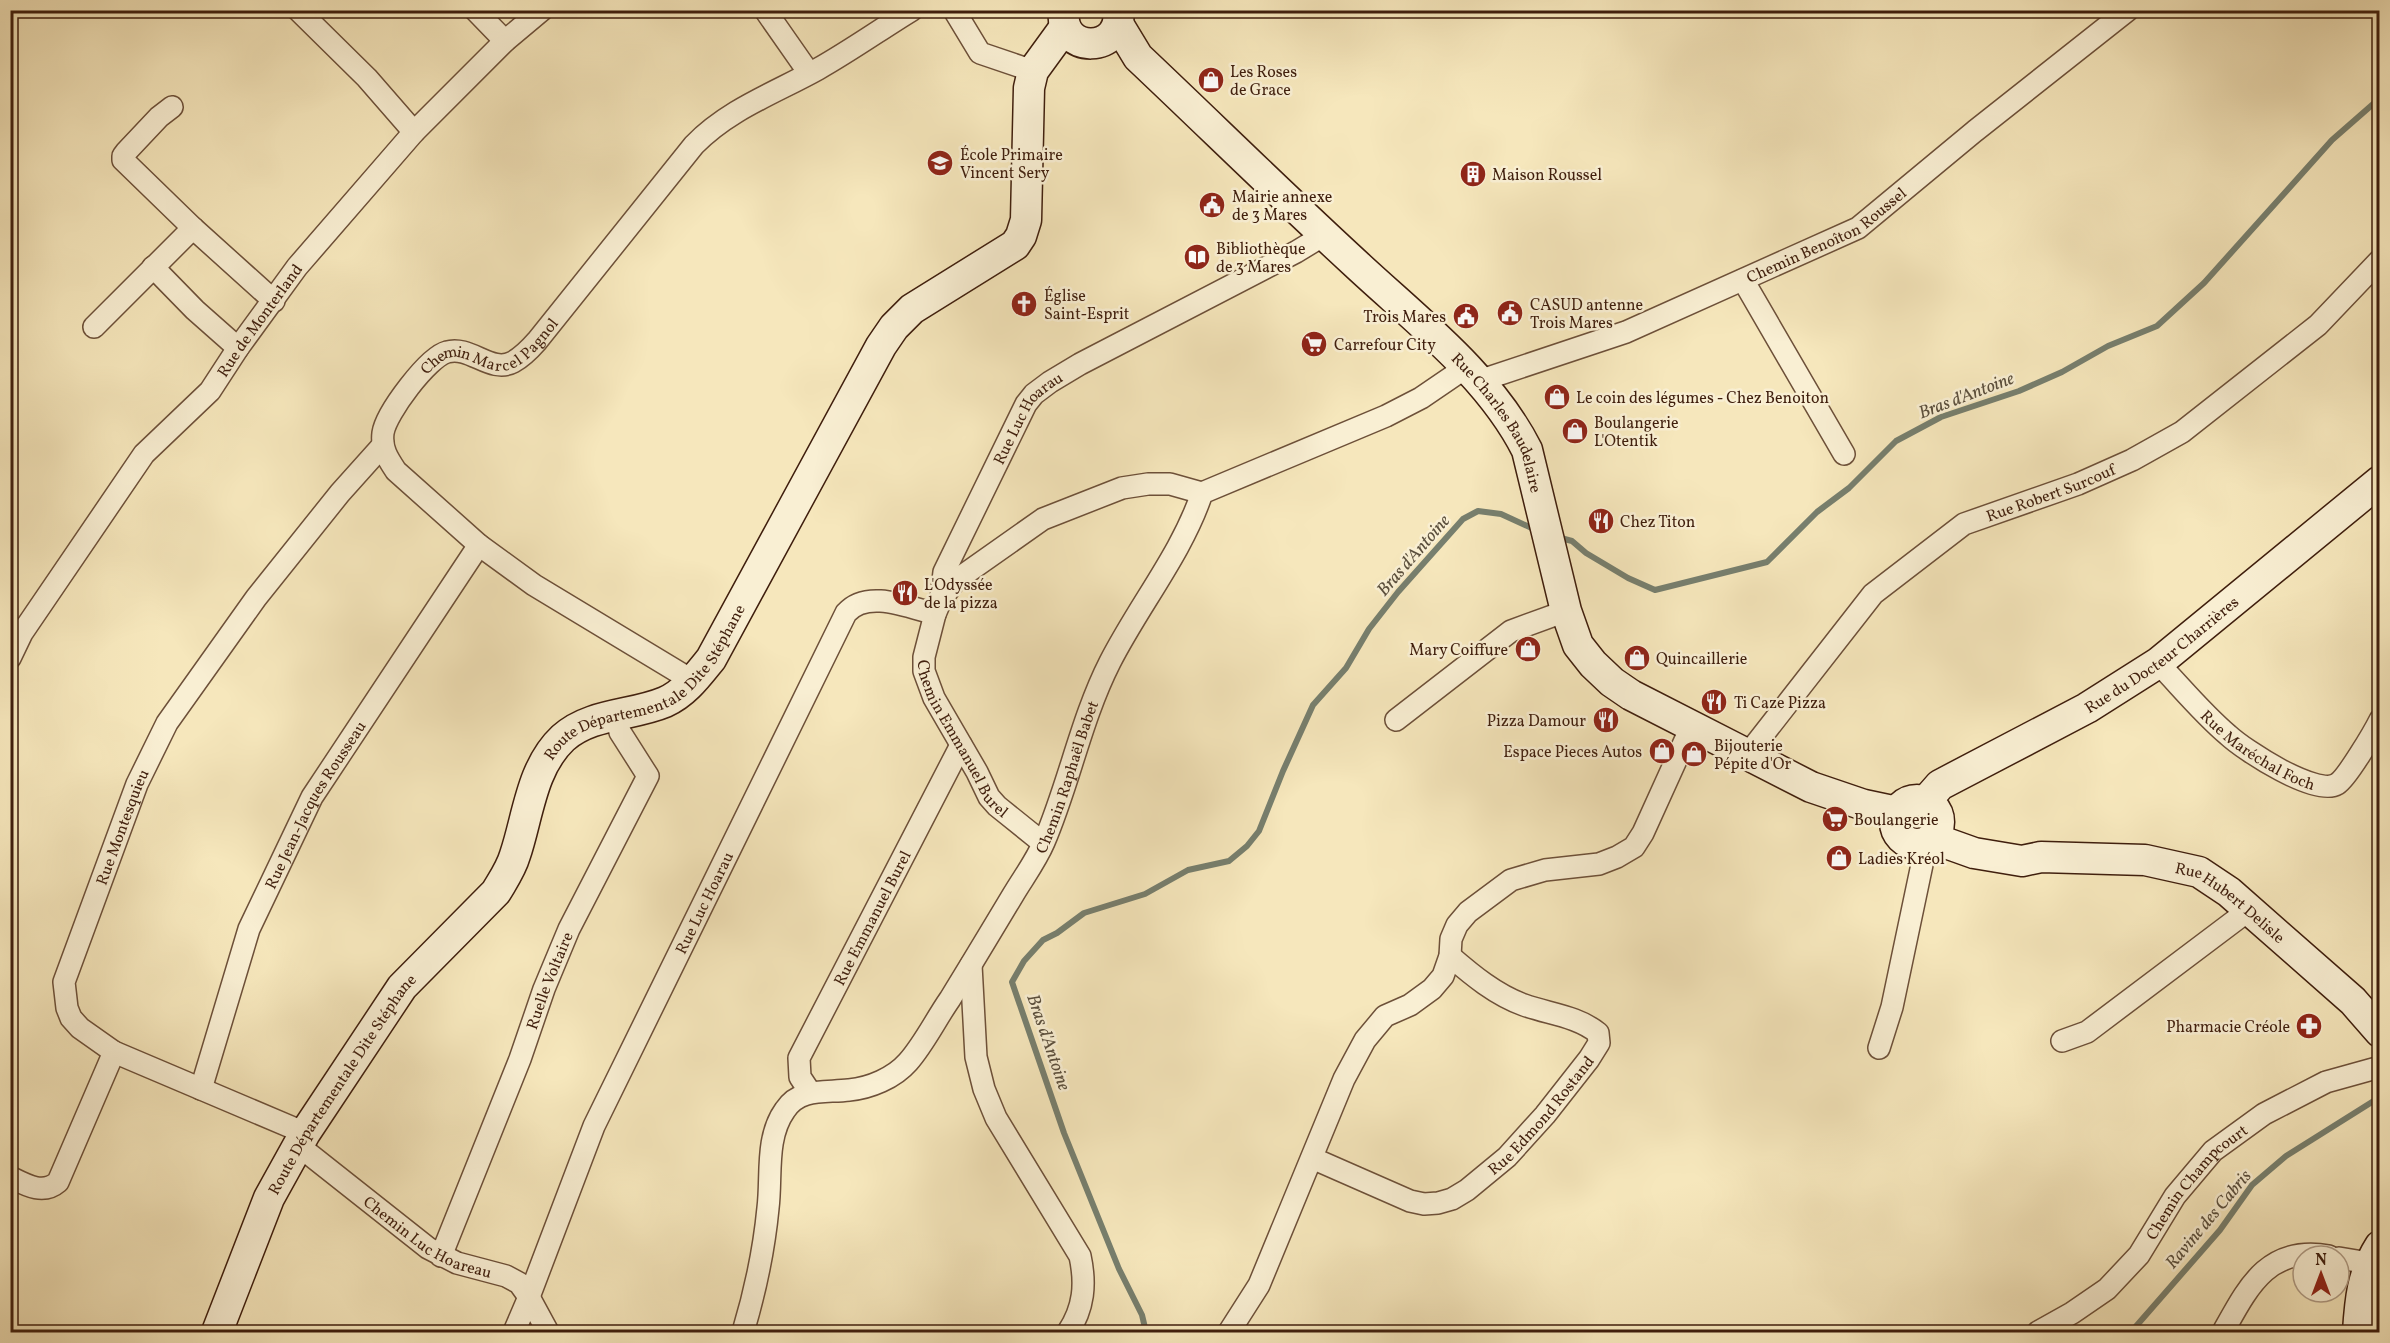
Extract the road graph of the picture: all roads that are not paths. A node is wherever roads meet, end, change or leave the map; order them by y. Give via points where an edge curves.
1 (298, 10) edge
2 (475, 10) edge
3 (542, 10) edge
4 (765, 10) edge
5 (912, 10) edge
6 (954, 10) edge
7 (2128, 10) edge
8 (1078, 34) edge
9 (505, 41) junction
10 (809, 74) junction
11 (172, 107) dead end
12 (414, 132) junction
13 (193, 228) junction
14 (1324, 235) junction
15 (2379, 260) edge
16 (153, 267) junction
17 (1743, 280) junction
18 (274, 301) junction
19 (94, 327) dead end
20 (237, 348) junction
21 (1472, 374) junction
22 (383, 445) junction
23 (1844, 454) dead end
24 (2379, 481) edge
25 (1202, 492) junction
26 (479, 544) junction
27 (938, 607) junction
28 (1566, 611) junction
29 (16, 628) edge
30 (10, 658) edge
31 (2158, 663) junction
32 (693, 681) junction
33 (616, 715) junction
34 (1396, 720) dead end
35 (2379, 720) edge
36 (1692, 725) junction
37 (961, 745) junction
38 (1748, 754) junction
39 (1896, 820) junction
40 (1930, 824) junction
41 (1043, 843) junction
42 (2249, 910) junction
43 (1450, 956) junction
44 (971, 965) junction
45 (2379, 1032) edge
46 (2062, 1041) dead end
47 (1880, 1048) dead end
48 (114, 1052) junction
49 (2379, 1067) edge
50 (201, 1089) junction
51 (810, 1092) junction
52 (302, 1140) junction
53 (1312, 1158) junction
54 (10, 1177) edge
55 (2374, 1255) edge
56 (441, 1256) junction
57 (2351, 1257) edge
58 (2291, 1258) edge
59 (529, 1297) junction
60 (2379, 1331) edge
61 (217, 1332) edge
62 (514, 1332) edge
63 (548, 1332) edge
64 (743, 1332) edge
65 (1068, 1332) edge
66 (1229, 1332) edge
67 (2038, 1332) edge
68 (2223, 1332) edge
69 (2358, 1332) edge
70 (2363, 1332) edge

1 - 12 street via 367,78
2 - 9 street
3 - 9 street, Rue de Monterland
4 - 10 street
5 - 10 street, Chemin Marcel Pagnol
6 - 8 street via 980,53
7 - 17 street, Chemin Benoîton Roussel via 1858,228
8 - 14 main road, Rue Charles Baudelaire via 1138,57
8 - 32 main road, Route Départementale Dite Stéphane via 1029,88 1026,220 1021,236 1015,245 912,309 894,327 711,658
9 - 12 street, Rue de Monterland
10 - 22 street, Chemin Marcel Pagnol via 711,127 525,354 502,365 469,352 449,351 430,362 388,418
11 - 13 street via 126,152 123,160
12 - 18 street, Rue de Monterland via 297,267
13 - 16 street
13 - 18 street
14 - 21 main road, Rue Charles Baudelaire
14 - 27 street, Rue Luc Hoarau via 1080,364 1034,394 944,572
15 - 38 street, Rue Robert Surcouf via 2318,325 2182,432 2078,484 1964,524 1874,594
16 - 19 street
16 - 20 street
17 - 21 street, Chemin Benoîton Roussel via 1626,332
17 - 23 street
18 - 20 street, Rue de Monterland
20 - 29 street, Rue de Monterland via 210,391 144,454
21 - 25 street via 1386,416
21 - 28 main road, Rue Charles Baudelaire via 1517,429 1527,450
22 - 26 street via 396,471
22 - 48 street, Rue Montesquieu via 256,597 208,663 167,723 137,784 64,982 71,1018
24 - 31 main road, Rue du Docteur Charrières
25 - 27 street via 1170,484 1148,484 1122,488 1080,503 1030,526 955,581
25 - 41 street, Chemin Raphaël Babet via 1189,525 1096,692
26 - 32 street via 534,585
26 - 50 street, Rue Jean-Jacques Rousseau via 312,797 249,929
27 - 37 street, Chemin Emmanuel Burel via 924,671 934,698
27 - 59 street, Rue Luc Hoarau via 866,601 850,608 839,624 594,1126
28 - 34 street via 1511,631
28 - 36 main road, Rue Charles Baudelaire via 1578,645 1612,682
29 - 30 street, Rue de Monterland
31 - 35 street, Rue Maréchal Foch via 2228,736 2299,781 2315,786 2337,784 2372,737
31 - 40 main road, Rue du Docteur Charrières via 2087,708 1940,785
32 - 33 main road, Route Départementale Dite Stéphane via 665,702
33 - 52 main road, Route Départementale Dite Stéphane via 584,724 550,753 538,774 514,857 496,892 402,987
33 - 56 street, Ruelle Voltaire via 620,732 648,776 569,929
36 - 38 main road, Rue Charles Baudelaire
36 - 43 street via 1634,847 1599,864 1545,870 1511,880 1456,925
37 - 41 street, Chemin Emmanuel Burel via 989,797
37 - 51 street, Rue Emmanuel Burel via 799,1058 800,1077
38 - 39 main road, Rue Charles Baudelaire via 1810,787
39 - 40 main road via 1906,802 1912,800
39 - 40 main road, Rue Charles Baudelaire via 1904,840 1917,844
40 - 42 main road, Rue Hubert Delisle via 2040,857 2145,860 2184,867 2199,872
40 - 47 street
41 - 44 street, Chemin Raphaël Babet
42 - 45 main road, Rue Hubert Delisle via 2353,1002
42 - 46 street via 2087,1032
43 - 53 street via 1443,976 1432,989 1385,1016 1365,1040 1344,1078
43 - 53 street, Rue Edmond Rostand via 1492,990 1590,1027 1598,1033 1599,1043 1589,1059 1507,1157 1452,1199 1424,1204 1410,1201
44 - 51 street via 908,1063 870,1086
44 - 65 street via 976,1057 984,1089 996,1118 1080,1256 1084,1277 1082,1302
48 - 50 street, Rue Montesquieu
48 - 54 street via 58,1182 39,1189
49 - 67 street, Chemin Champcourt via 2326,1082 2264,1114 2213,1151 2175,1196 2139,1254 2107,1288
50 - 52 street, Rue Montesquieu
51 - 64 street via 785,1108 774,1135 760,1263
52 - 56 street, Chemin Luc Hoareau
52 - 61 main road, Route Départementale Dite Stéphane via 268,1198
53 - 66 street via 1259,1285
55 - 57 street
55 - 69 main road via 2360,1301
56 - 59 street, Chemin Luc Hoareau via 506,1276 519,1283
58 - 68 street via 2258,1275
59 - 62 street, Rue Luc Hoarau
59 - 63 street, Chemin Luc Hoareau
60 - 70 main road

